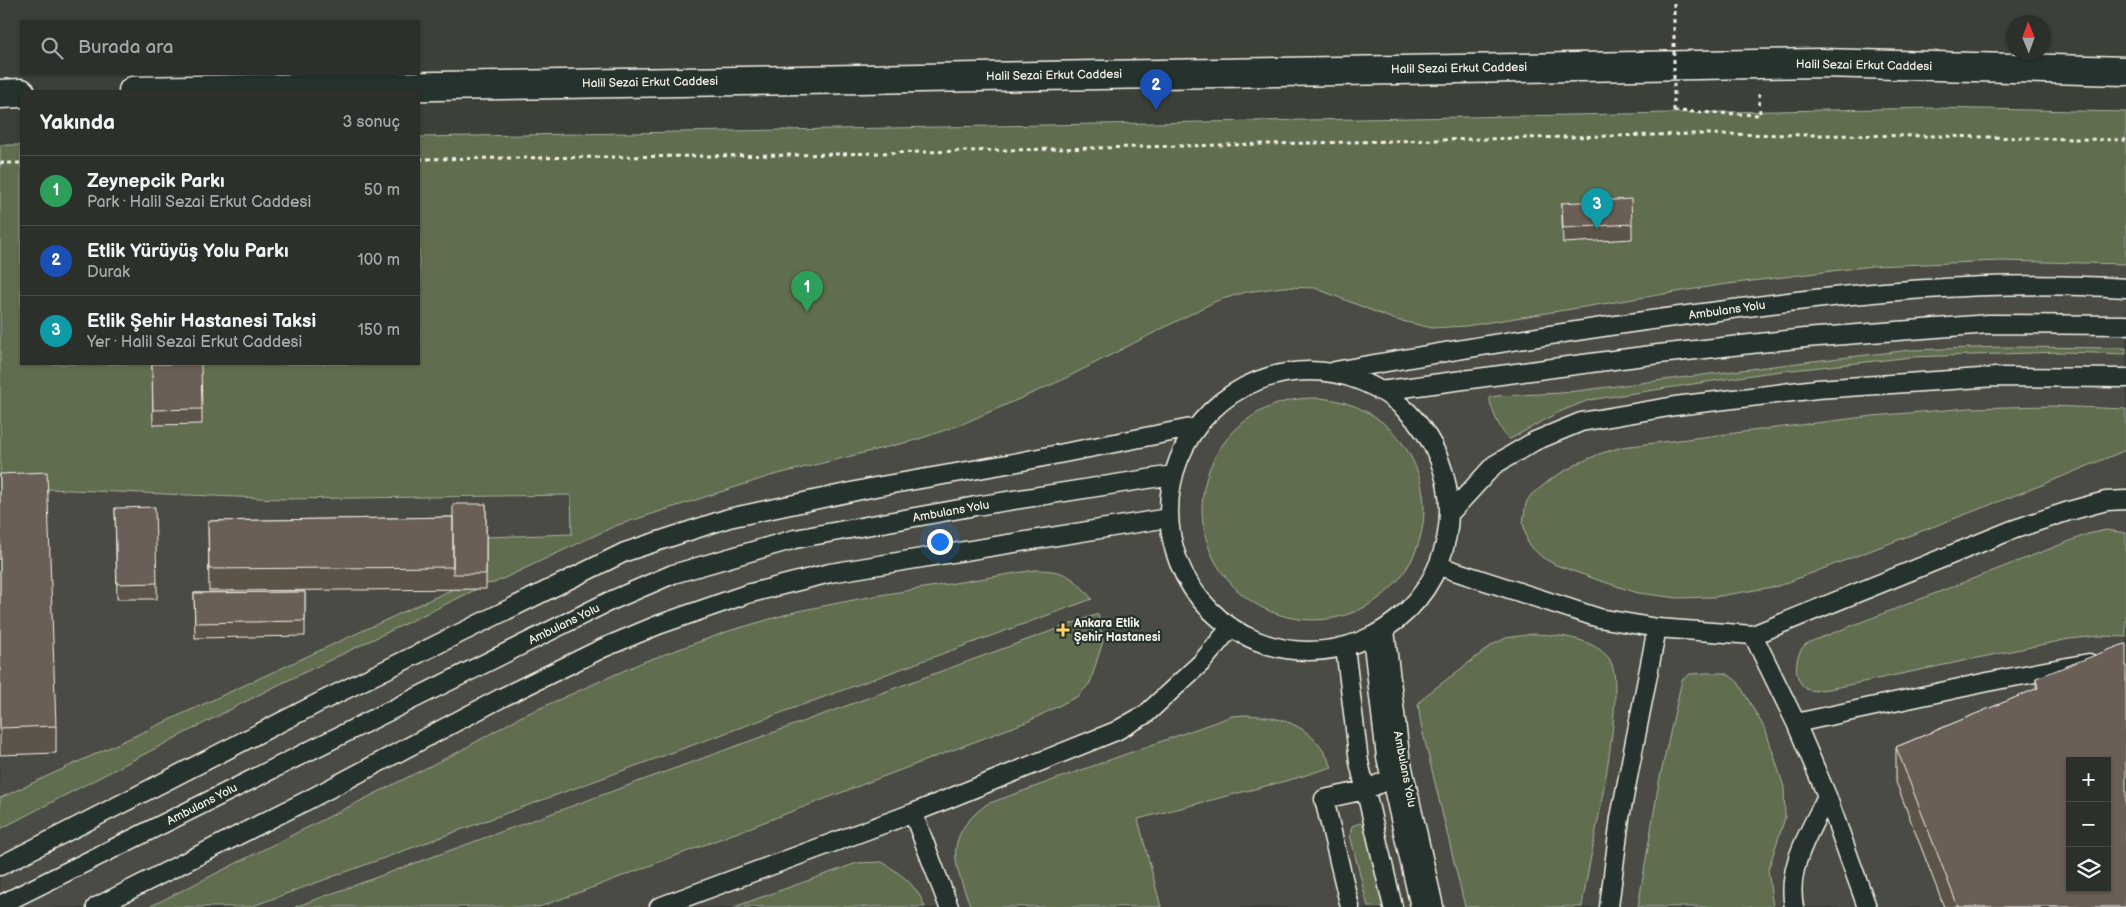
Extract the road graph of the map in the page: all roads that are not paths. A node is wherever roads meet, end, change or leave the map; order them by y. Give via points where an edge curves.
1 (2126, 71) edge
2 (193, 90) edge
3 (20, 93) edge
4 (0, 94) edge
5 (2126, 288) edge
6 (2126, 325) edge
7 (1331, 372) junction
8 (2126, 378) edge
9 (1380, 391) junction
10 (1196, 427) junction
11 (1174, 475) junction
12 (2126, 500) edge
13 (1452, 512) junction
14 (1168, 518) junction
15 (1439, 566) junction
16 (1231, 627) junction
17 (1657, 628) junction
18 (1378, 633) junction
19 (1753, 635) junction
20 (1346, 647) junction
21 (2104, 664) edge
22 (1796, 723) junction
23 (1397, 777) junction
24 (1365, 790) junction
25 (1828, 796) junction
26 (913, 813) junction
27 (0, 866) edge
28 (0, 905) edge
29 (96, 907) edge
30 (659, 907) edge
31 (948, 907) edge
32 (1350, 907) edge
33 (1393, 907) edge
34 (1420, 907) edge
35 (1434, 907) edge
36 (1609, 907) edge
37 (1794, 907) edge
38 (1867, 907) edge

1 - 2 main road, Halil Sezai Erkut Caddesi via 1821,63
3 - 4 main road
5 - 7 lane, Ambulans Yolu via 2009,286 1900,290 1799,300 1496,342
6 - 9 lane via 1989,324 1805,338
7 - 9 lane via 1372,385
7 - 10 lane via 1288,372 1248,384 1219,403
8 - 13 lane via 1996,377 1817,389 1675,406 1581,422 1535,441 1494,465
9 - 13 lane via 1407,410 1433,443 1448,483
10 - 11 lane via 1179,457
10 - 27 lane via 1014,463 875,486 729,518 625,552 318,703
11 - 14 lane
11 - 28 lane, Ambulans Yolu via 795,539 674,574 608,602
12 - 19 lane via 2069,510 2012,530
13 - 15 lane
14 - 16 lane via 1175,556 1190,586 1211,613
14 - 29 lane via 830,573 747,594 667,622 603,648 503,697
15 - 17 lane via 1598,618
15 - 18 lane via 1417,602
16 - 20 lane via 1270,646 1303,652
16 - 26 lane via 1202,662 1146,714 1116,731
17 - 19 lane
17 - 36 lane via 1620,818
18 - 20 lane
18 - 23 lane via 1386,758
19 - 22 lane
20 - 24 lane
21 - 22 lane via 2096,662 2025,674
22 - 25 lane
23 - 24 lane
23 - 34 lane
23 - 35 lane, Ambulans Yolu
24 - 32 lane via 1324,799
24 - 33 lane
25 - 37 lane via 1805,839 1793,873
25 - 38 lane
26 - 30 lane
26 - 31 lane

